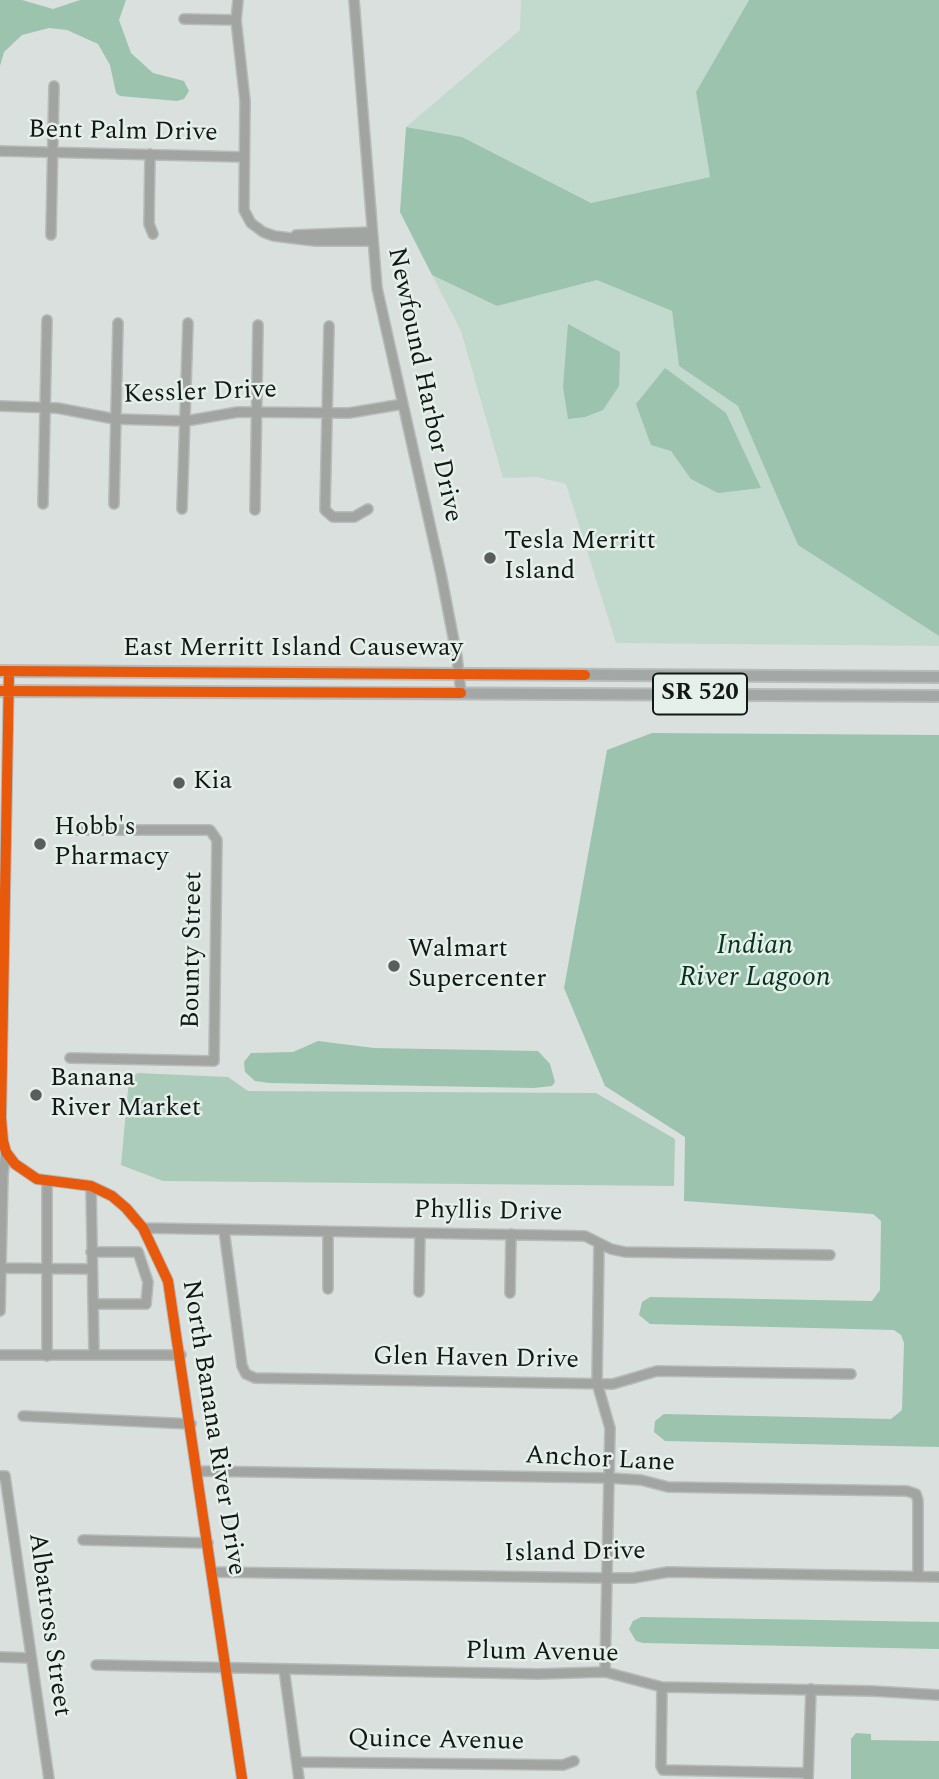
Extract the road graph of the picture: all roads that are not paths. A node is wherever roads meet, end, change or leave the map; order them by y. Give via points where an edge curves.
1 (238, 0) edge
2 (354, 0) edge
3 (184, 19) dead end
4 (236, 20) junction
5 (54, 86) dead end
6 (0, 151) edge
7 (52, 152) junction
8 (150, 154) junction
9 (244, 157) junction
10 (153, 234) dead end
11 (51, 235) dead end
12 (372, 237) junction
13 (47, 320) dead end
14 (118, 323) dead end
15 (188, 323) dead end
16 (258, 326) dead end
17 (329, 326) dead end
18 (403, 404) junction
19 (0, 406) edge
20 (45, 407) junction
21 (257, 411) junction
22 (327, 412) junction
23 (115, 419) junction
24 (186, 421) junction
25 (43, 504) dead end
26 (114, 504) dead end
27 (182, 509) dead end
28 (368, 509) dead end
29 (255, 510) dead end
30 (5, 671) edge
31 (460, 674) junction
32 (939, 677) edge
33 (4, 692) edge
34 (461, 693) junction
35 (939, 696) edge
36 (73, 830) dead end
37 (70, 1058) dead end
38 (6, 1152) junction
39 (47, 1182) junction
40 (91, 1186) junction
41 (1, 1217) edge
42 (143, 1228) junction
43 (224, 1230) junction
44 (328, 1232) junction
45 (420, 1233) junction
46 (511, 1234) junction
47 (599, 1244) junction
48 (91, 1252) junction
49 (830, 1255) dead end
50 (1, 1268) edge
51 (47, 1269) junction
52 (91, 1269) junction
53 (328, 1289) dead end
54 (419, 1292) dead end
55 (510, 1293) dead end
56 (93, 1304) junction
57 (0, 1311) edge
58 (94, 1354) junction
59 (0, 1355) edge
60 (181, 1355) junction
61 (47, 1356) junction
62 (851, 1374) dead end
63 (597, 1383) junction
64 (23, 1416) dead end
65 (191, 1424) junction
66 (198, 1471) junction
67 (3, 1476) edge
68 (608, 1478) junction
69 (83, 1540) dead end
70 (208, 1543) junction
71 (212, 1572) junction
72 (918, 1577) junction
73 (939, 1577) edge
74 (606, 1578) junction
75 (0, 1657) edge
76 (31, 1658) junction
77 (96, 1664) dead end
78 (226, 1667) junction
79 (284, 1669) junction
80 (605, 1672) junction
81 (662, 1687) junction
82 (811, 1689) junction
83 (939, 1695) edge
84 (573, 1761) dead end
85 (297, 1762) junction
86 (808, 1776) edge
87 (49, 1779) edge
88 (242, 1779) edge
89 (299, 1779) edge

1 - 4 street
2 - 12 street, Newfound Harbor Drive
3 - 4 street
4 - 9 street via 245,101
5 - 7 street
6 - 7 street, Bent Palm Drive
7 - 8 street, Bent Palm Drive
7 - 11 street
8 - 9 street, Bent Palm Drive
8 - 10 street via 149,224
9 - 12 street via 244,210 263,232 315,241
12 - 18 street, Newfound Harbor Drive via 377,288
13 - 20 street
14 - 23 street
15 - 24 street
16 - 21 street
17 - 22 street
18 - 22 street, Kessler Drive
18 - 31 street, Newfound Harbor Drive
19 - 20 street, Kessler Drive
20 - 23 street, Kessler Drive
20 - 25 street
21 - 22 street, Kessler Drive
21 - 24 street, Kessler Drive
21 - 29 street
22 - 28 street via 325,510 333,517 354,517
23 - 24 street, Kessler Drive
23 - 26 street
24 - 27 street
30 - 31 main road, East Merritt Island Causeway / SR 520
30 - 33 street
31 - 32 main road, East Merritt Island Causeway / SR 520
31 - 34 street, Newfound Harbor Drive
33 - 34 main road, East Merritt Island Causeway / SR 520
33 - 38 street via 1,1118
34 - 35 main road, East Merritt Island Causeway / SR 520
36 - 37 street, Bounty Street via 210,830 217,840 214,1061
38 - 39 street, North Banana River Drive via 26,1174
38 - 41 street
39 - 40 street, North Banana River Drive
39 - 51 street
40 - 42 street, North Banana River Drive via 126,1208
40 - 48 street
41 - 50 street
42 - 43 street, Phyllis Drive
42 - 60 street, North Banana River Drive via 168,1281
43 - 44 street, Phyllis Drive
43 - 63 street, Glen Haven Drive via 242,1366 250,1377
44 - 45 street, Phyllis Drive
44 - 53 street
45 - 46 street, Phyllis Drive
45 - 54 street
46 - 47 street, Phyllis Drive via 585,1236
46 - 55 street
47 - 49 street, Phyllis Drive via 625,1252
47 - 63 street
48 - 52 street
48 - 56 street via 138,1252 148,1282 146,1304
50 - 51 street
50 - 57 street
51 - 52 street
51 - 61 street
52 - 56 street
56 - 58 street
58 - 60 street
58 - 61 street
59 - 61 street
60 - 65 street, North Banana River Drive
62 - 63 street, Glen Haven Drive via 657,1371 613,1384
63 - 68 street via 610,1428
64 - 65 street
65 - 66 street, North Banana River Drive
66 - 68 street, Anchor Lane
66 - 70 street, North Banana River Drive
67 - 76 street, Albatross Street
68 - 72 street, Anchor Lane via 668,1487 907,1491 916,1494
68 - 74 street
69 - 70 street
70 - 71 street, North Banana River Drive
71 - 74 street, Island Drive
71 - 78 street, North Banana River Drive
72 - 73 street, Island Drive
72 - 74 street, Island Drive via 668,1572
74 - 80 street
75 - 76 street
76 - 87 street, Albatross Street
77 - 78 street, Plum Avenue
78 - 79 street, Plum Avenue
78 - 88 street, North Banana River Drive
79 - 80 street, Plum Avenue
79 - 85 street
80 - 81 street, Plum Avenue
81 - 82 street, Plum Avenue
81 - 86 street via 663,1770
82 - 83 street, Plum Avenue
82 - 86 street
84 - 85 street, Quince Avenue via 563,1765
85 - 89 street

